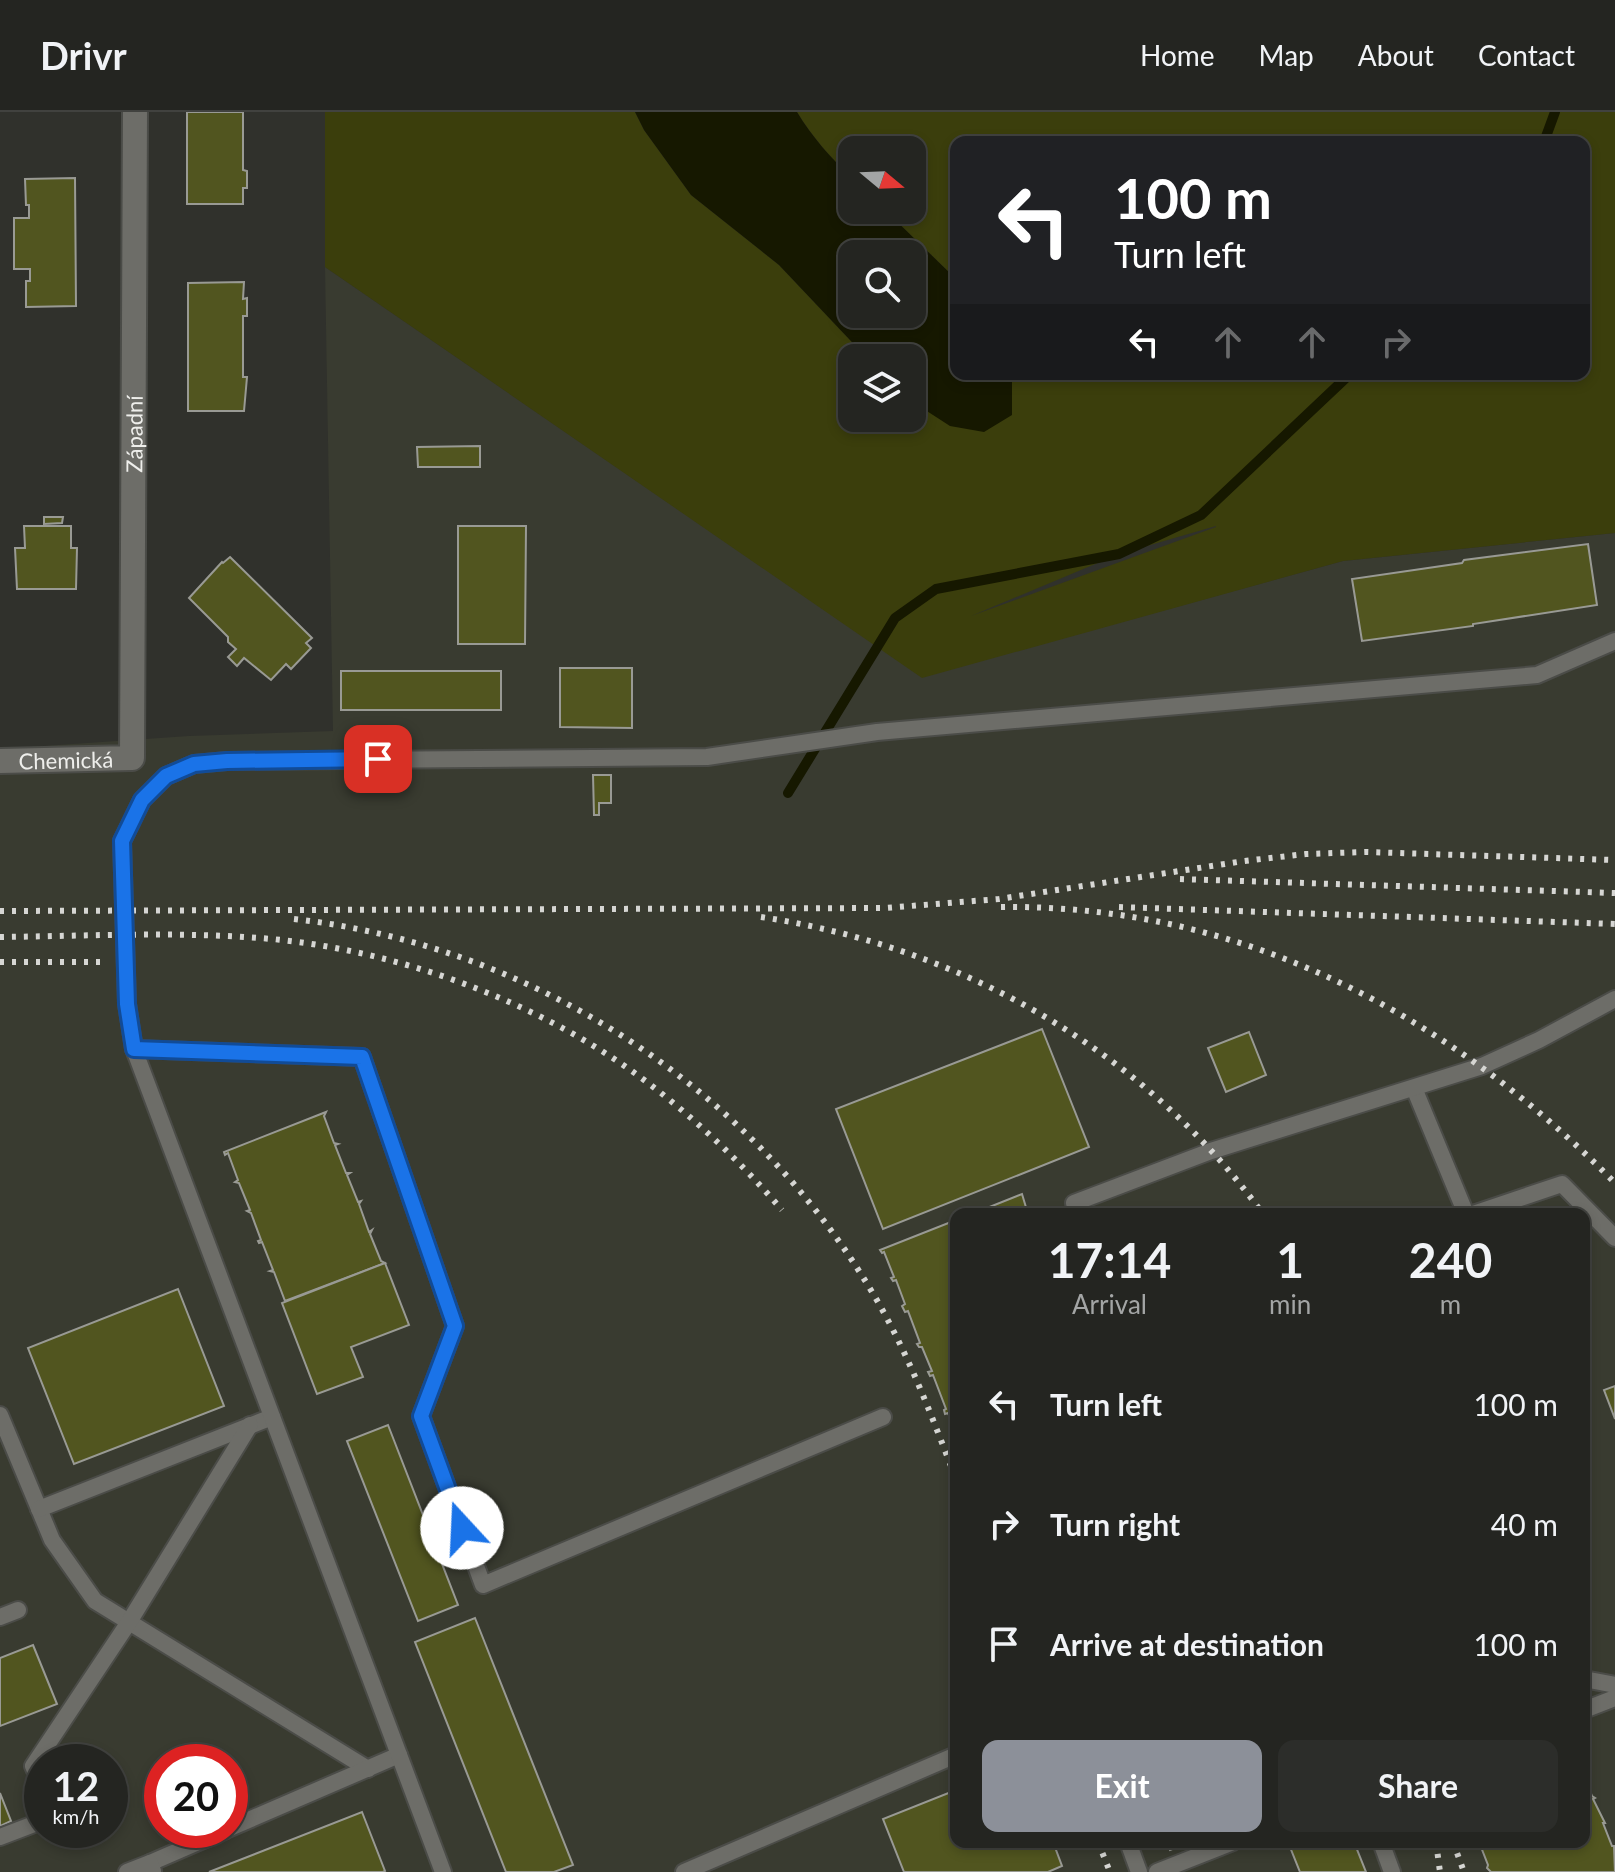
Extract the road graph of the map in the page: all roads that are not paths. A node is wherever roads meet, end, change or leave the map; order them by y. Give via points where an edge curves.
1 (135, 112) edge
2 (1615, 641) edge
3 (132, 758) joint
4 (0, 761) edge
5 (1615, 999) edge
6 (134, 1049) junction
7 (1414, 1088) junction
8 (1075, 1208) edge
9 (1464, 1208) edge
10 (1505, 1208) edge
11 (1586, 1208) edge
12 (1590, 1213) edge
13 (1615, 1238) edge
14 (0, 1415) edge
15 (272, 1417) junction
16 (883, 1417) dead end
17 (250, 1425) junction
18 (39, 1509) junction
19 (18, 1610) dead end
20 (0, 1617) edge
21 (129, 1622) junction
22 (1590, 1680) edge
23 (1615, 1685) edge
24 (1615, 1698) edge
25 (1590, 1708) edge
26 (48, 1744) edge
27 (399, 1755) junction
28 (950, 1758) edge
29 (368, 1769) junction
30 (248, 1820) edge
31 (24, 1828) edge
32 (0, 1837) edge
33 (191, 1848) edge
34 (1130, 1848) edge
35 (1218, 1848) edge
36 (1383, 1848) edge
37 (152, 1868) edge
38 (127, 1872) edge
39 (443, 1872) edge
40 (684, 1872) edge
41 (1139, 1872) edge
42 (1157, 1872) edge
43 (1392, 1872) edge

1 - 3 street, Západní
2 - 6 lane via 1537,675 877,732 707,757 194,764 166,776 142,800 122,841 127,1004
3 - 4 street, Chemická
5 - 7 lane via 1482,1066
6 - 15 lane
6 - 16 lane via 362,1057 455,1326 421,1416 483,1585
7 - 8 lane via 1211,1151 1074,1203
7 - 9 lane
10 - 11 lane via 1562,1184
12 - 13 lane
14 - 18 lane
15 - 17 lane
15 - 27 lane
17 - 18 lane
17 - 21 lane
18 - 21 lane via 52,1540 95,1601
19 - 20 lane
21 - 26 lane
21 - 29 lane
22 - 23 lane
24 - 25 lane
27 - 29 lane
27 - 39 lane
28 - 40 lane
29 - 30 lane
31 - 32 lane
33 - 37 lane
34 - 41 lane
35 - 42 lane
36 - 43 lane
37 - 38 lane

